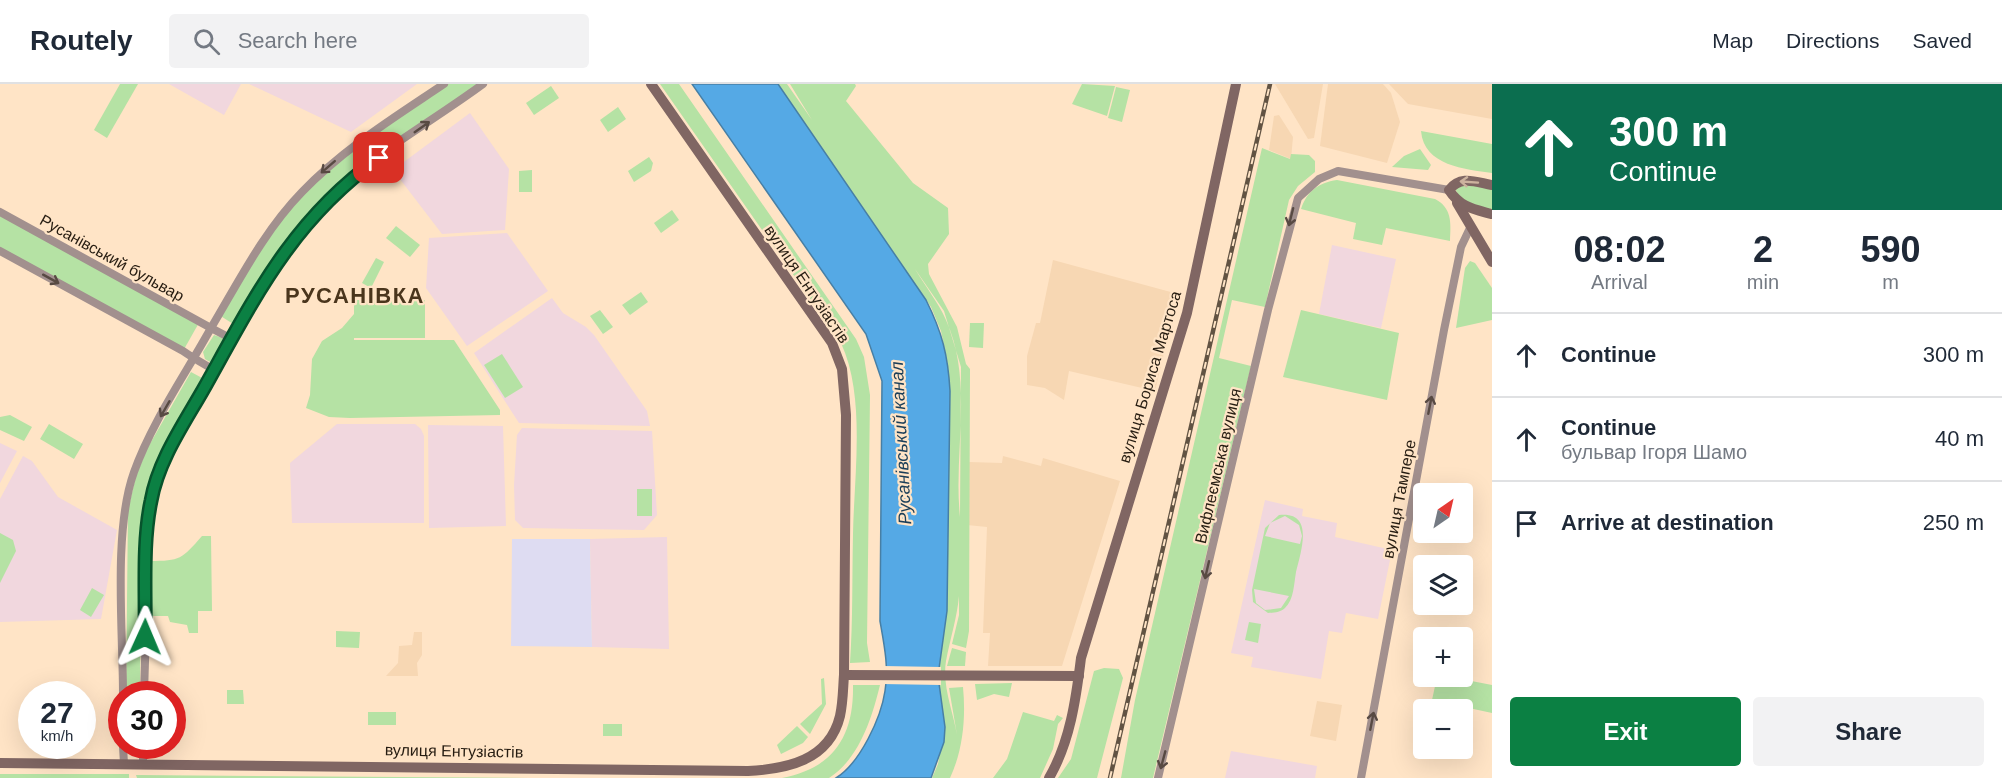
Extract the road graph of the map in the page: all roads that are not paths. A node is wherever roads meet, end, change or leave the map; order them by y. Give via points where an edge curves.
1 (444, 84) edge
2 (483, 84) edge
3 (651, 84) edge
4 (1236, 84) edge
5 (1492, 185) edge
6 (1449, 190) junction
7 (1457, 202) junction
8 (0, 212) edge
9 (1492, 214) edge
10 (1470, 228) junction
11 (0, 251) edge
12 (1492, 262) edge
13 (212, 328) junction
14 (232, 339) junction
15 (194, 358) junction
16 (214, 370) junction
17 (844, 675) junction
18 (1079, 676) junction
19 (123, 681) edge
20 (144, 681) edge
21 (124, 759) edge
22 (143, 759) edge
23 (0, 763) edge
24 (124, 764) junction
25 (143, 764) junction
26 (1049, 778) edge
27 (1158, 778) edge
28 (1361, 778) edge

1 -> 13 street via 341,156 301,193 256,251
14 -> 2 street via 276,264 333,194
3 - 17 street, вулиця Ентузіастів via 839,358 847,422
4 - 18 street, вулиця Бориса Мартоса via 1187,313 1088,634
5 -> 6 street via 1463,180
6 - 7 street
6 -> 27 street, Вифлеємська вулиця via 1344,172 1328,175 1307,188 1294,207
7 - 9 street
7 - 10 street
8 - 13 street, Русанівський бульвар
9 - 10 street
10 - 12 street
28 -> 10 street, вулиця Тампере via 1444,330 1461,247
11 -> 15 street
13 - 14 street, Русанівський бульвар
13 - 15 street
14 - 16 street
15 - 16 street
15 -> 19 street via 144,447 125,510
16 - 20 street via 167,454 150,501
17 - 18 street
17 - 25 street, вулиця Ентузіастів via 841,715 829,739 807,759 776,770
18 - 26 street, вулиця Бориса Мартоса via 1064,740
21 - 24 street
22 - 25 street
23 - 24 street, вулиця Ентузіастів
24 - 25 street, вулиця Ентузіастів

